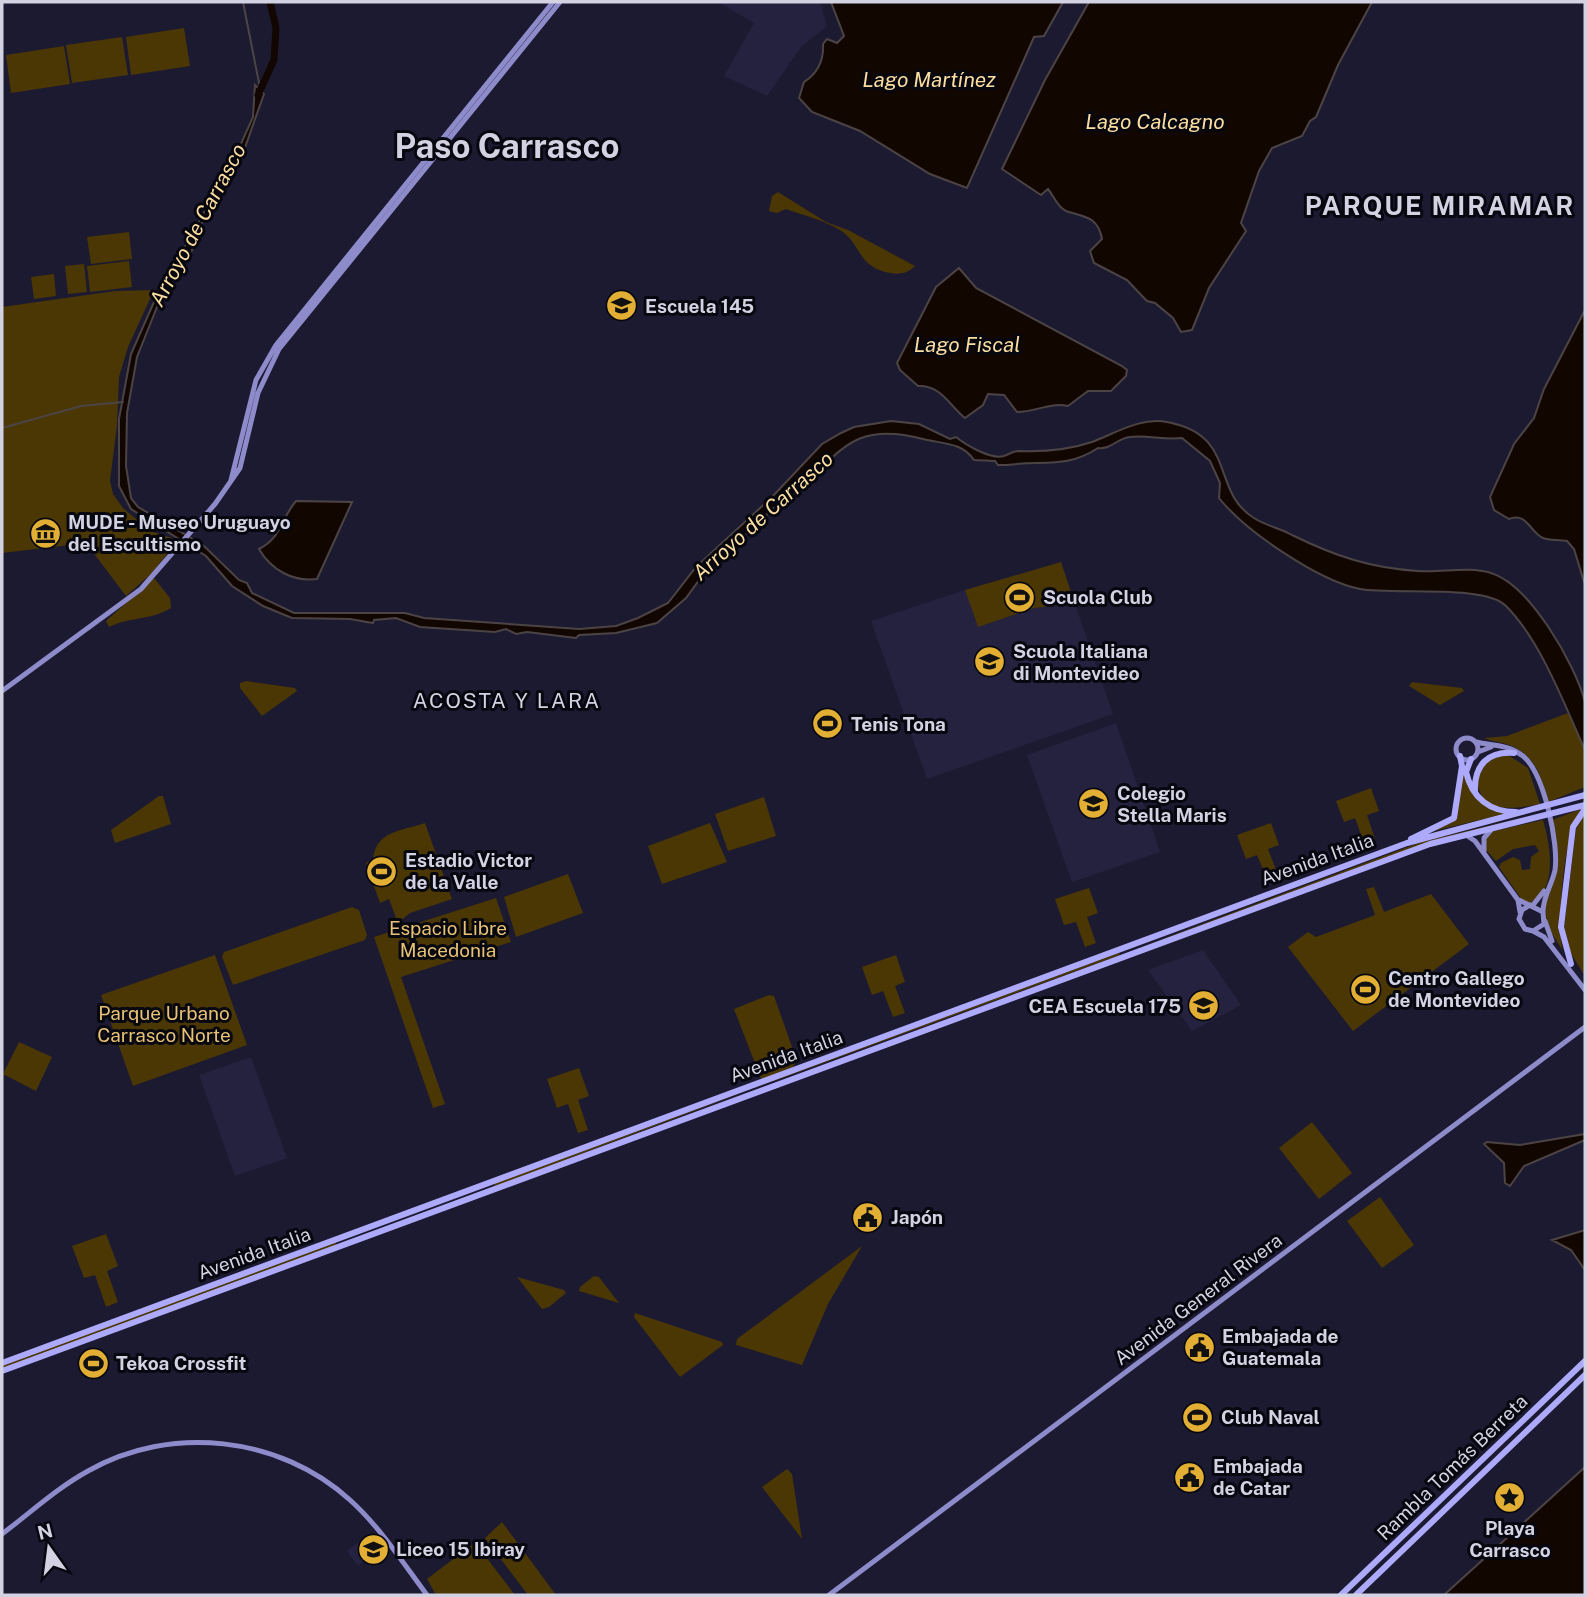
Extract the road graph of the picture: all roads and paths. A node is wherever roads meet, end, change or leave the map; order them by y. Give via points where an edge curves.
1 (553, 2) edge
2 (560, 2) edge
3 (231, 481) junction
4 (2, 691) edge
5 (1476, 743) junction
6 (1478, 752) junction
7 (1514, 753) junction
8 (1460, 756) junction
9 (1471, 759) junction
10 (1541, 792) junction
11 (1476, 793) junction
12 (1585, 795) edge
13 (1585, 807) edge
14 (1522, 813) junction
15 (1549, 827) junction
16 (1493, 828) junction
17 (1463, 834) junction
18 (1484, 838) junction
19 (1475, 841) junction
20 (1407, 843) junction
21 (1484, 852) junction
22 (1518, 900) junction
23 (1531, 905) junction
24 (1520, 912) junction
25 (1543, 912) junction
26 (1545, 921) junction
27 (1533, 931) junction
28 (1571, 964) junction
29 (1585, 984) edge
30 (1585, 990) edge
31 (1585, 1027) edge
32 (465, 1196) junction
33 (1585, 1361) edge
34 (2, 1363) edge
35 (2, 1371) edge
36 (1585, 1375) edge
37 (2, 1534) edge
38 (427, 1595) edge
39 (829, 1595) edge
40 (1341, 1595) edge
41 (1356, 1595) edge

1 - 3 main road via 276,345 253,391
2 - 3 main road via 279,349 258,393 243,457
3 - 4 main road via 196,527 127,600
5 - 6 main road
5 - 8 main road via 1462,739 1457,748
5 - 10 main road via 1503,746 1523,756 1536,772
6 - 7 main road via 1491,747
6 - 9 main road
7 - 10 main road via 1529,766
7 - 11 main road via 1496,754 1483,762 1476,774
8 - 9 main road
8 - 20 main road via 1454,818
9 - 11 main road via 1466,772
10 - 15 main road
11 - 14 main road via 1491,808
12 - 14 main road, Avenida Italia
13 - 16 main road, Avenida Italia
13 - 28 main road via 1573,827 1561,927
14 - 20 main road, Avenida Italia
15 - 23 main road via 1552,868 1542,895
15 - 25 main road via 1555,868
16 - 17 main road, Avenida Italia
16 - 18 main road
17 - 19 main road
17 - 32 main road, Avenida Italia
18 - 19 main road
18 - 21 main road
19 - 21 main road
20 - 32 main road, Avenida Italia via 491,1182
21 - 22 main road
22 - 23 main road
22 - 24 main road
23 - 24 main road
23 - 25 main road
24 - 27 main road via 1522,927
25 - 26 main road
26 - 27 main road
26 - 28 main road via 1550,937
27 - 30 main road via 1545,937
28 - 29 main road
31 - 39 main road, Avenida General Rivera
32 - 34 main road, Avenida Italia
32 - 35 main road, Avenida Italia via 438,1210
33 - 40 main road, Rambla Tomás Berreta
36 - 41 main road, Rambla Tomás Berreta
37 - 38 main road via 78,1477 118,1456 170,1444 223,1444 278,1456 330,1484 368,1519

